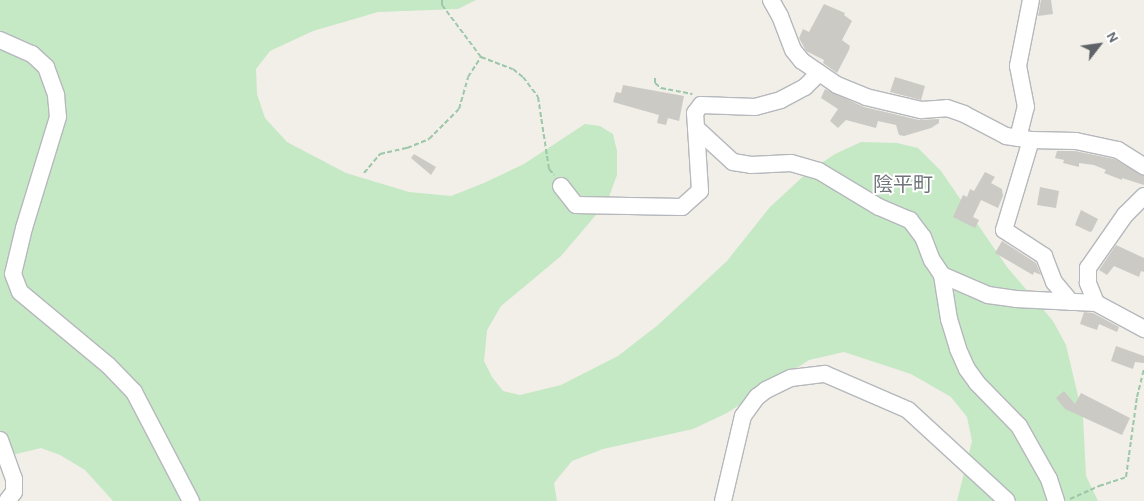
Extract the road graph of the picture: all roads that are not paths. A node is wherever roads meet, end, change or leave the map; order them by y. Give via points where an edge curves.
1 (771, 0) edge
2 (1031, 0) edge
3 (0, 40) edge
4 (819, 73) junction
5 (696, 128) junction
6 (1024, 139) junction
7 (1144, 166) edge
8 (561, 186) road end
9 (1144, 196) edge
10 (942, 275) junction
11 (1071, 302) junction
12 (1096, 303) junction
13 (1144, 329) edge
14 (0, 440) edge
15 (1055, 496) edge
16 (7, 501) edge
17 (191, 501) edge
18 (724, 501) edge
19 (1007, 501) edge

1 - 4 street via 793,50
2 - 6 street via 1018,66 1026,107
3 - 17 street via 32,54 46,67 58,110 13,274 20,292 108,365 134,392
4 - 5 street via 804,87 781,100 755,107 701,104 695,113
4 - 6 street via 866,98 921,110 947,108 1006,136
5 - 8 street via 700,191 682,207 576,205
5 - 10 street via 733,162 751,165 791,163 819,171 879,207 910,220 923,237
6 - 7 street via 1076,142 1118,150
6 - 11 street via 1004,230 1044,256 1054,282
9 - 12 street via 1125,215 1088,268 1088,284
10 - 11 street via 988,295
10 - 15 street via 949,319 967,369 1020,426
11 - 12 street
12 - 13 street
14 - 16 street via 14,479 14,492
18 - 19 street via 743,416 757,396 791,378 825,374 908,410

